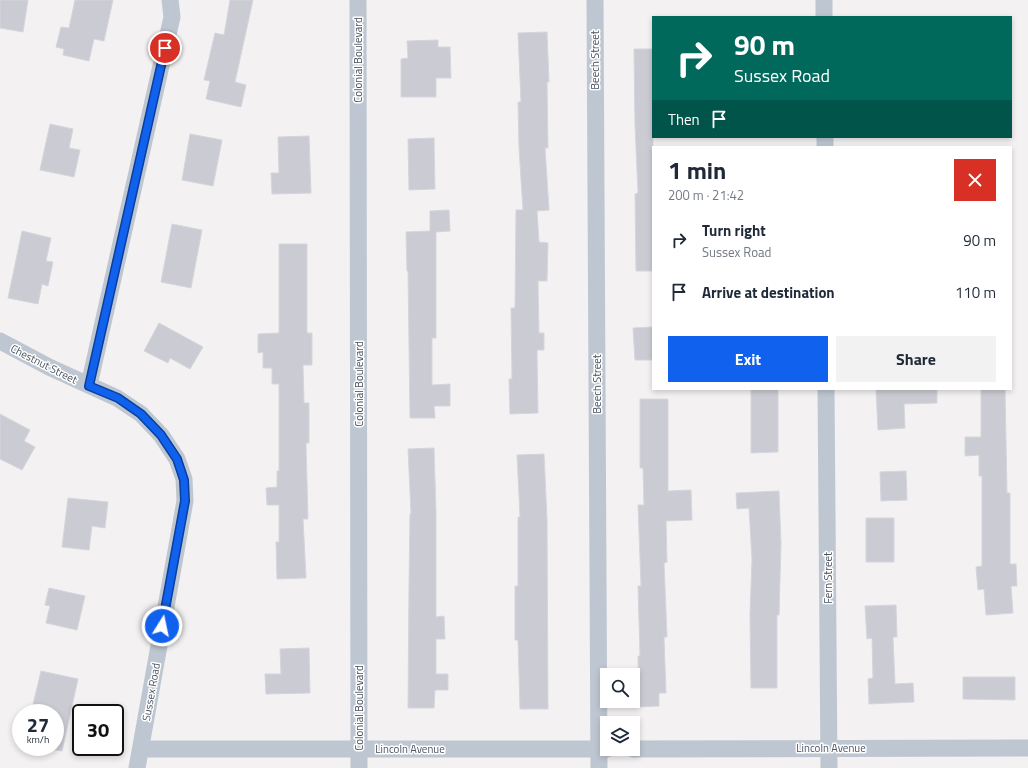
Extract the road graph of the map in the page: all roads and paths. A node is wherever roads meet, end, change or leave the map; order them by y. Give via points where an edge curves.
1 (170, 0) edge
2 (358, 0) edge
3 (595, 0) edge
4 (824, 0) edge
5 (824, 16) edge
6 (0, 341) edge
7 (89, 386) junction
8 (826, 390) edge
9 (603, 716) edge
10 (829, 748) junction
11 (1028, 748) edge
12 (141, 749) junction
13 (359, 749) junction
14 (600, 749) edge
15 (640, 749) edge
16 (602, 756) edge
17 (137, 768) edge
18 (359, 768) edge
19 (599, 768) edge
20 (829, 768) edge

1 - 7 street via 172,17
2 - 13 street, Colonial Boulevard
3 - 9 street, Beech Street
4 - 5 street
6 - 7 street, Chestnut Street
7 - 12 street, Sussex Road via 118,398 141,414 177,459 184,480 185,501
8 - 10 street, Fern Street
10 - 11 street, Lincoln Avenue
10 - 15 street, Lincoln Avenue
10 - 20 street, Fern Street
12 - 13 street, Lincoln Avenue
12 - 17 street, Sussex Road
13 - 14 street, Lincoln Avenue
13 - 18 street, Colonial Boulevard
16 - 19 street, Beech Street

